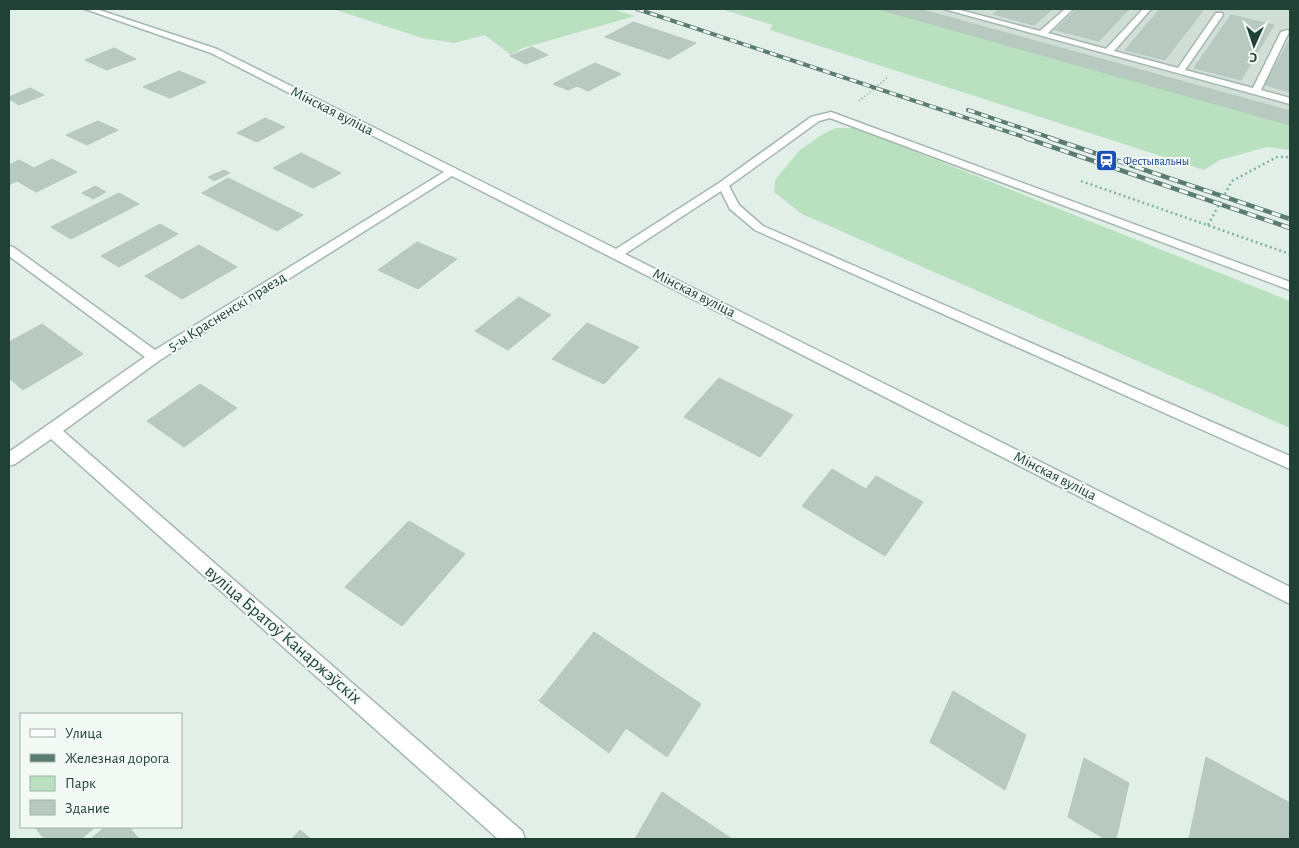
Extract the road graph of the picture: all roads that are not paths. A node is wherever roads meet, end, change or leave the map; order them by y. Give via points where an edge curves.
1 (89, 9) edge
2 (948, 9) edge
3 (993, 9) edge
4 (1069, 9) edge
5 (1147, 9) edge
6 (1219, 15) dead end
7 (983, 18) junction
8 (1285, 32) dead end
9 (1042, 34) junction
10 (1108, 52) junction
11 (1180, 71) junction
12 (1256, 91) junction
13 (1290, 101) edge
14 (451, 172) junction
15 (723, 185) junction
16 (9, 250) edge
17 (616, 254) junction
18 (1290, 286) edge
19 (154, 357) junction
20 (52, 431) junction
21 (9, 460) edge
22 (1290, 463) edge
23 (1290, 596) edge
24 (514, 839) edge

1 - 14 street, Мінская вуліца via 214,51
2 - 7 street
3 - 7 street
4 - 9 street
5 - 10 street
6 - 11 street
7 - 9 street
8 - 12 street
9 - 10 street
10 - 11 street
11 - 12 street
12 - 13 street
14 - 17 street, Мінская вуліца
14 - 19 street, 5-ы Красненскі праезд
15 - 17 street
15 - 18 street via 815,119 831,115
15 - 22 street via 734,207 759,228
16 - 19 street
17 - 23 street, Мінская вуліца
19 - 20 street, 5-ы Красненскі праезд
20 - 21 street, 5-ы Красненскі праезд
20 - 24 street, вуліца Братоў Канаржэўскіх

